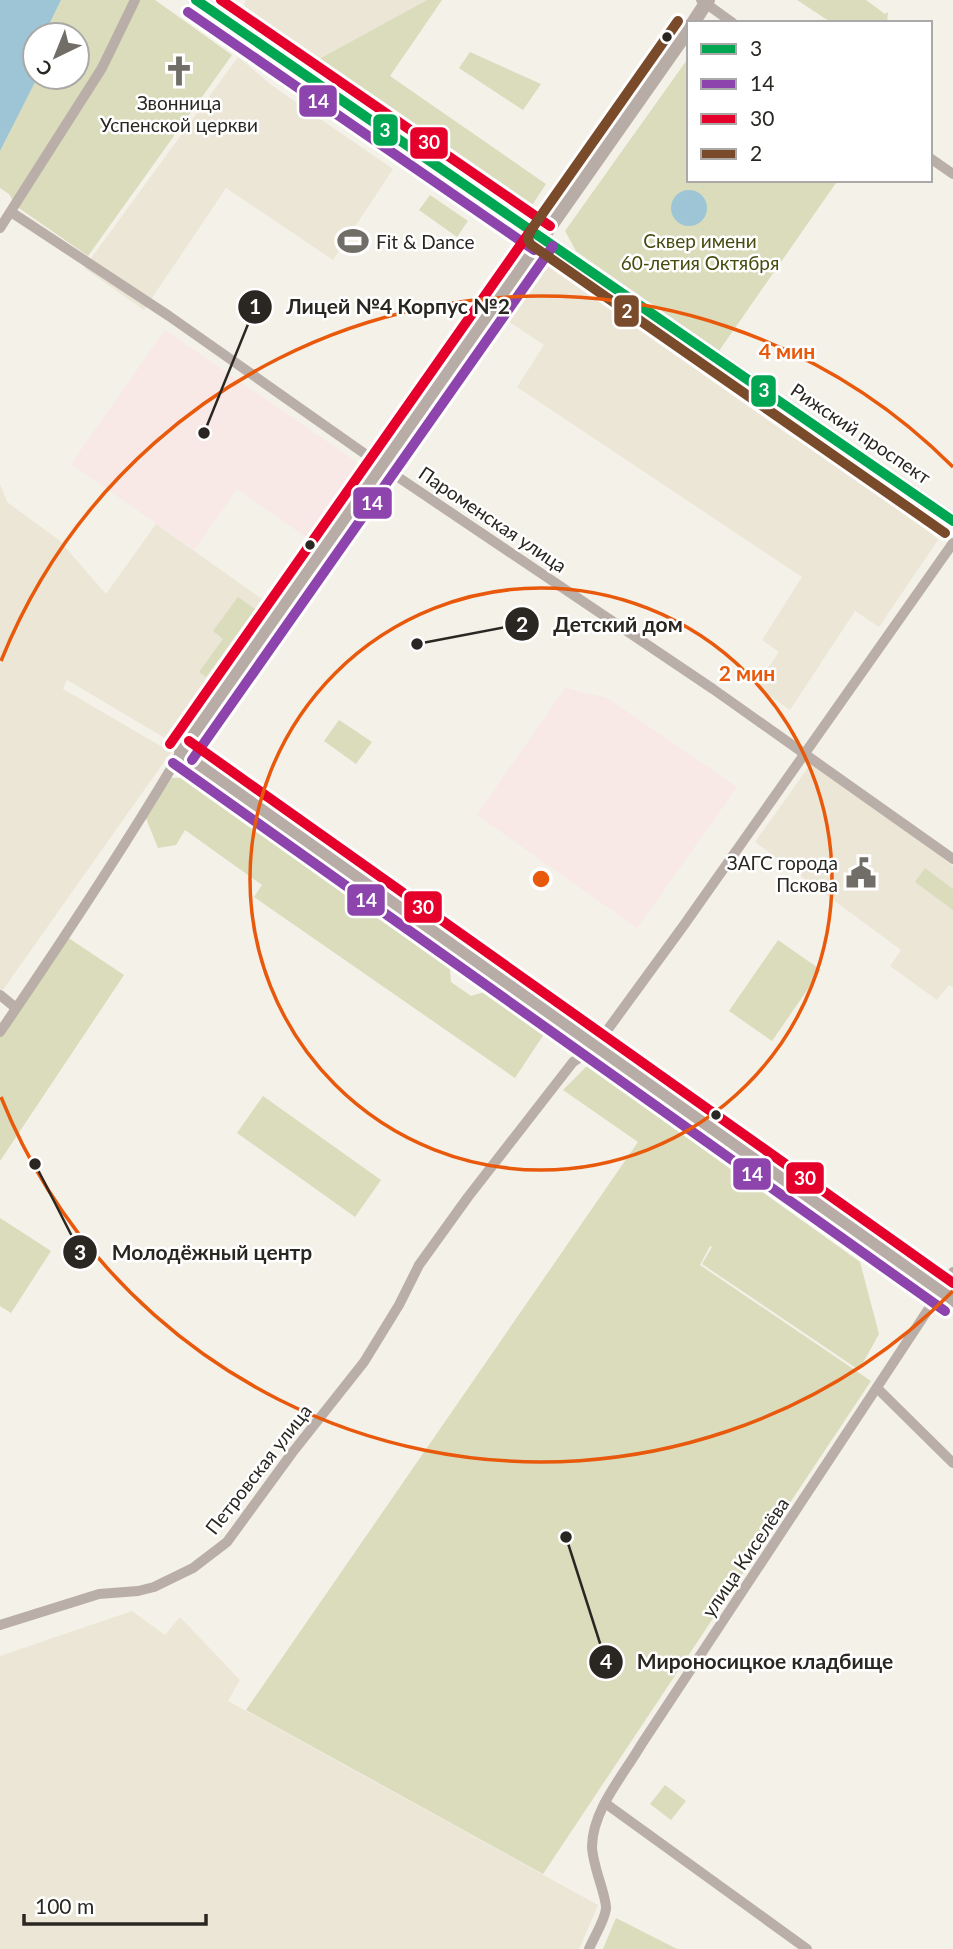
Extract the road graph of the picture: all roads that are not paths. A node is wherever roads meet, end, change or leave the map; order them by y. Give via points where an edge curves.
1 (135, 0) edge
2 (196, 0) edge
3 (705, 1) edge
4 (694, 21) edge
5 (730, 21) edge
6 (687, 32) edge
7 (932, 159) edge
8 (953, 174) edge
9 (11, 212) junction
10 (0, 228) edge
11 (542, 238) junction
12 (382, 465) junction
13 (953, 521) edge
14 (953, 543) edge
15 (181, 752) junction
16 (805, 754) junction
17 (953, 859) edge
18 (0, 995) edge
19 (16, 1008) junction
20 (0, 1032) edge
21 (595, 1047) junction
22 (953, 1272) edge
23 (940, 1291) junction
24 (953, 1300) edge
25 (877, 1389) junction
26 (953, 1463) edge
27 (0, 1625) edge
28 (605, 1803) junction
29 (589, 1949) edge
30 (807, 1949) edge

1 - 9 street via 102,68
2 - 11 main road, Рижский проспект
3 - 4 main road
3 - 5 street
6 - 11 main road
7 - 8 street
9 - 10 street
9 - 12 street, Пароменская улица
11 - 12 main road
11 - 13 main road, Рижский проспект
12 - 15 main road
12 - 16 street, Пароменская улица
14 - 16 street, Петровская улица
15 - 19 street
15 - 21 main road
16 - 17 street, Пароменская улица
16 - 21 street, Петровская улица
18 - 19 street
19 - 20 street
21 - 23 main road
21 - 27 street, Петровская улица via 573,1062 468,1197 419,1265 364,1362 227,1542 193,1568 154,1587 99,1594
22 - 23 street, улица Киселёва
23 - 24 main road
23 - 25 street, улица Киселёва
25 - 26 street
25 - 28 street, улица Киселёва
28 - 29 street, улица Киселёва via 595,1822 592,1845 606,1908
28 - 30 street

